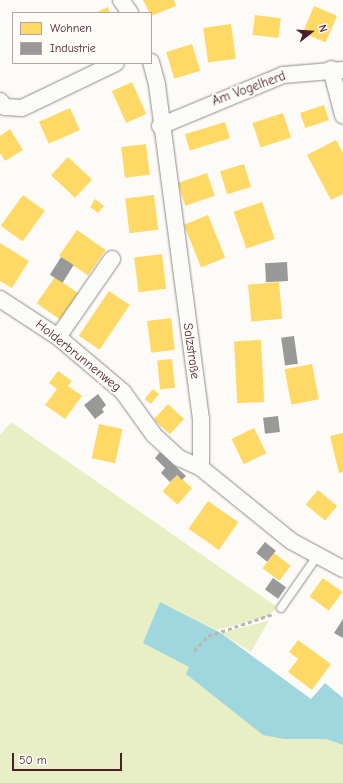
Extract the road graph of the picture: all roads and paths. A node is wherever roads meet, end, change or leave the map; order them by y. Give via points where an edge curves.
1 (121, 0) edge
2 (129, 12) edge
3 (114, 64) edge
4 (151, 64) edge
5 (337, 70) edge
6 (0, 100) edge
7 (343, 115) edge
8 (160, 126) junction
9 (112, 260) dead end
10 (0, 299) edge
11 (58, 337) junction
12 (201, 468) junction
13 (318, 555) junction
14 (343, 569) edge
15 (281, 608) joint
16 (194, 651) dead end

1 - 2 street
3 - 6 street via 22,108 5,107
4 - 8 street, Salzstraße
5 - 7 street
5 - 8 street, Am Vogelherd via 283,75
8 - 12 street, Salzstraße via 201,419
9 - 11 street
10 - 11 street, Holderbrunnenweg
11 - 12 street, Holderbrunnenweg via 123,392 154,435 179,458
12 - 13 street via 290,541
13 - 14 street
13 - 15 lane
15 - 16 path via 268,618 208,636

